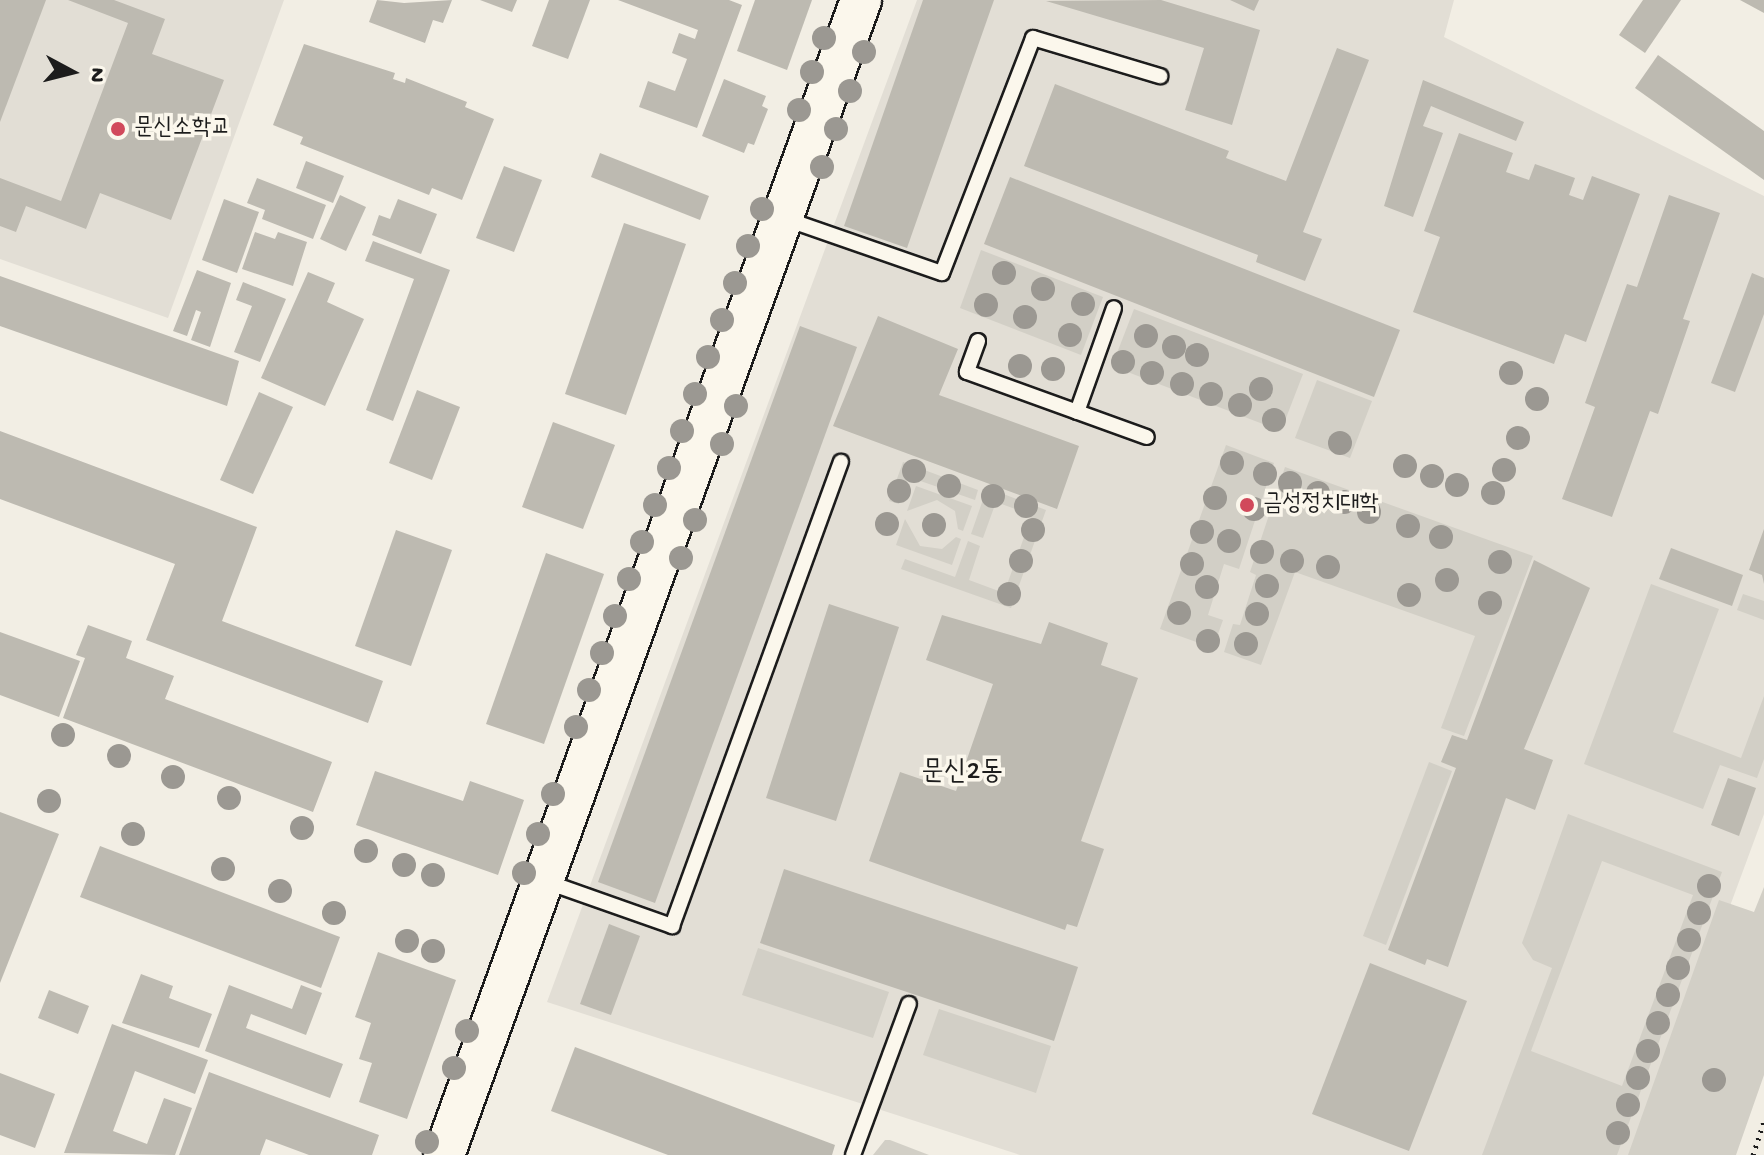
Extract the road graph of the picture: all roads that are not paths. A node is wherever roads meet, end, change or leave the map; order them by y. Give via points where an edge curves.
1 (861, 0) edge
2 (1160, 76) dead end
3 (782, 218) junction
4 (1114, 308) dead end
5 (978, 341) dead end
6 (1077, 412) junction
7 (1147, 437) dead end
8 (841, 462) dead end
9 (543, 880) junction
10 (909, 1004) dead end
11 (444, 1155) edge
12 (853, 1155) edge

1 - 3 main road
2 - 3 lane via 1033,38 942,273
3 - 9 main road
4 - 6 lane
5 - 6 lane via 967,372
6 - 7 lane
8 - 9 lane via 672,926
9 - 11 main road
10 - 12 lane

